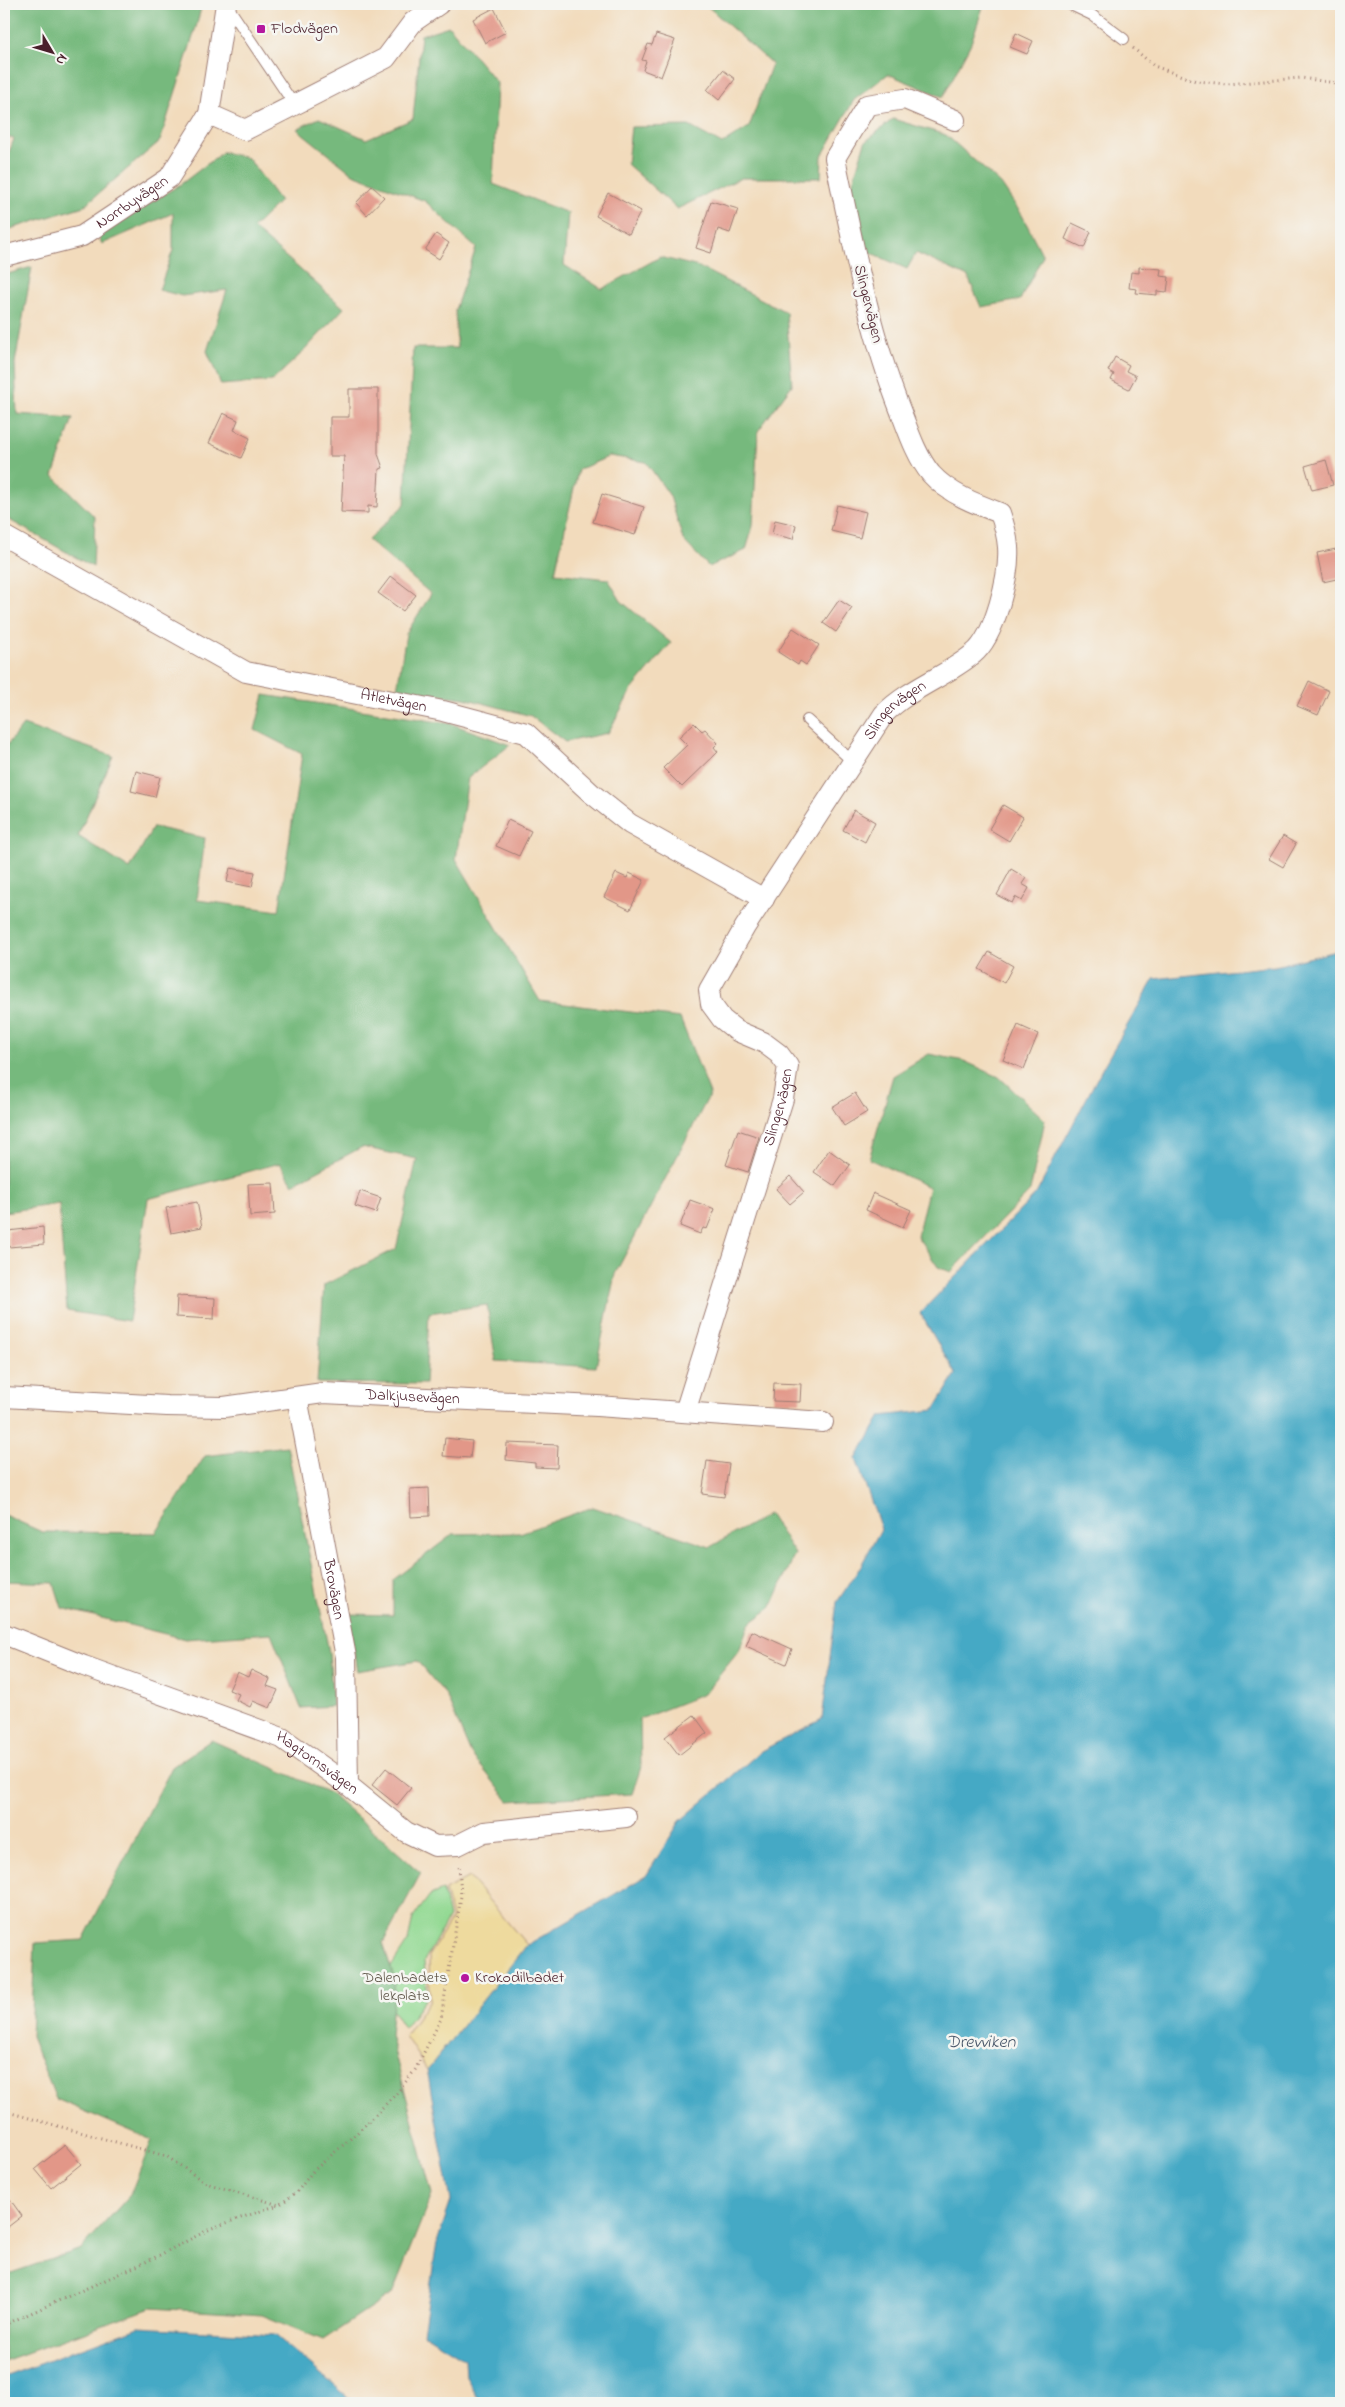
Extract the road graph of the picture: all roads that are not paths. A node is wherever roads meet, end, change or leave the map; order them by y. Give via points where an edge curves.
1 (226, 4) edge
2 (439, 4) edge
3 (1069, 4) edge
4 (1124, 39) road end
5 (295, 106) junction
6 (209, 114) junction
7 (955, 120) dead end
8 (4, 256) edge
9 (4, 536) edge
10 (808, 720) dead end
11 (852, 761) junction
12 (764, 899) junction
13 (4, 1396) edge
14 (297, 1397) junction
15 (685, 1412) junction
16 (823, 1422) dead end
17 (4, 1634) edge
18 (348, 1785) junction
19 (626, 1818) dead end

1 - 5 lane
1 - 6 street, Norrbyvägen
2 - 5 street via 413,22 386,58
3 - 4 lane via 1092,15
5 - 6 street via 245,130
6 - 8 street, Norrbyvägen via 169,178 82,236
7 - 11 street, Slingervägen via 905,99 867,105 835,158 883,367 909,432 932,475 959,496 1000,513 1006,528 1006,571 999,607 976,652 953,670 899,699 884,714
9 - 12 street, Atletvägen via 246,672 443,711 526,733 630,824
10 - 11 lane
11 - 12 street, Slingervägen
12 - 15 street, Slingervägen via 709,990 711,1004 722,1019 737,1031 763,1042 788,1066 784,1099
13 - 14 street, Dalkjusevägen via 224,1407
14 - 15 street, Dalkjusevägen via 323,1393
14 - 18 street, Brovägen via 346,1657
15 - 16 street, Dalkjusevägen
17 - 18 street, Hagtornsvägen via 282,1738
18 - 19 street, Hagtornsvägen via 406,1832 435,1846 458,1845 484,1832

